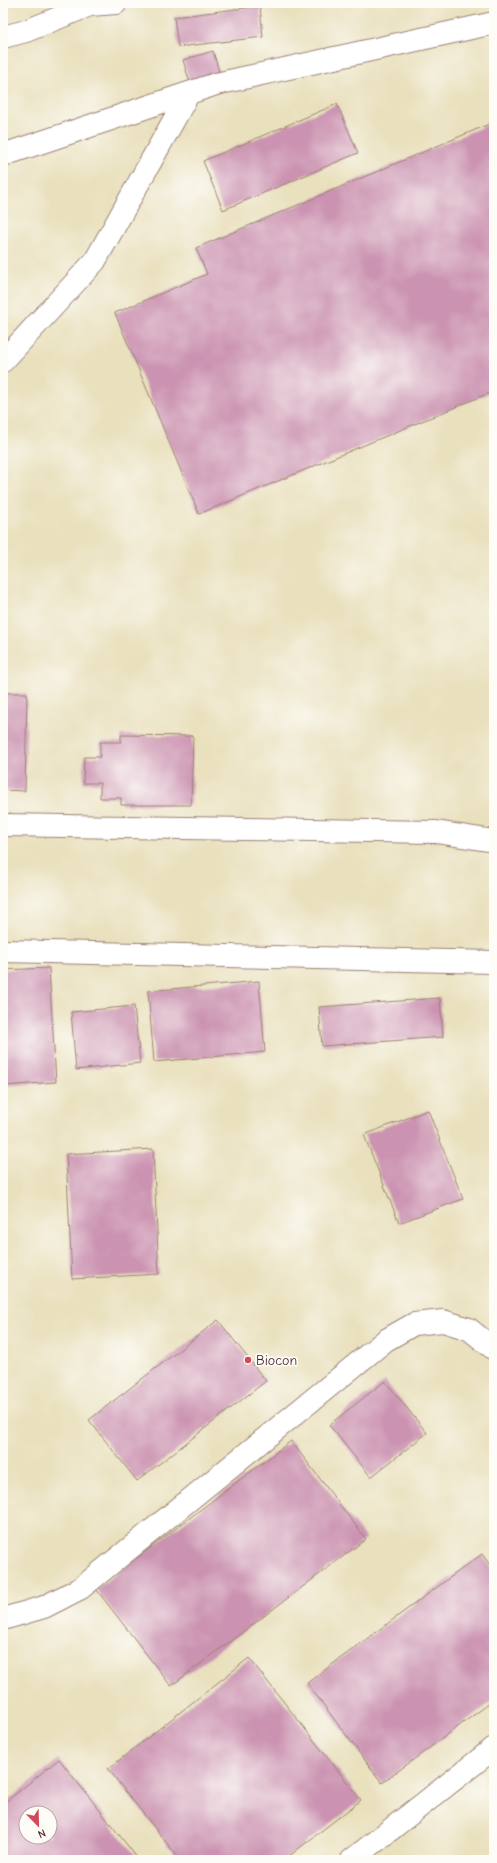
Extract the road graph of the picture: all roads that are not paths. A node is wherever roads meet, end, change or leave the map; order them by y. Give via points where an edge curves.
1 (116, 3) edge
2 (494, 24) edge
3 (3, 37) edge
4 (189, 93) junction
5 (3, 155) edge
6 (3, 361) edge
7 (3, 825) edge
8 (494, 841) edge
9 (3, 951) edge
10 (494, 962) edge
11 (494, 1349) edge
12 (3, 1619) edge
13 (494, 1748) edge
14 (352, 1860) edge

1 - 3 street via 90,5 26,31
2 - 4 street via 216,84
4 - 5 street
4 - 6 street via 95,261
7 - 8 street via 436,832
9 - 10 street
11 - 12 street via 469,1329 443,1321 414,1324 386,1340 81,1588 44,1607
13 - 14 street

